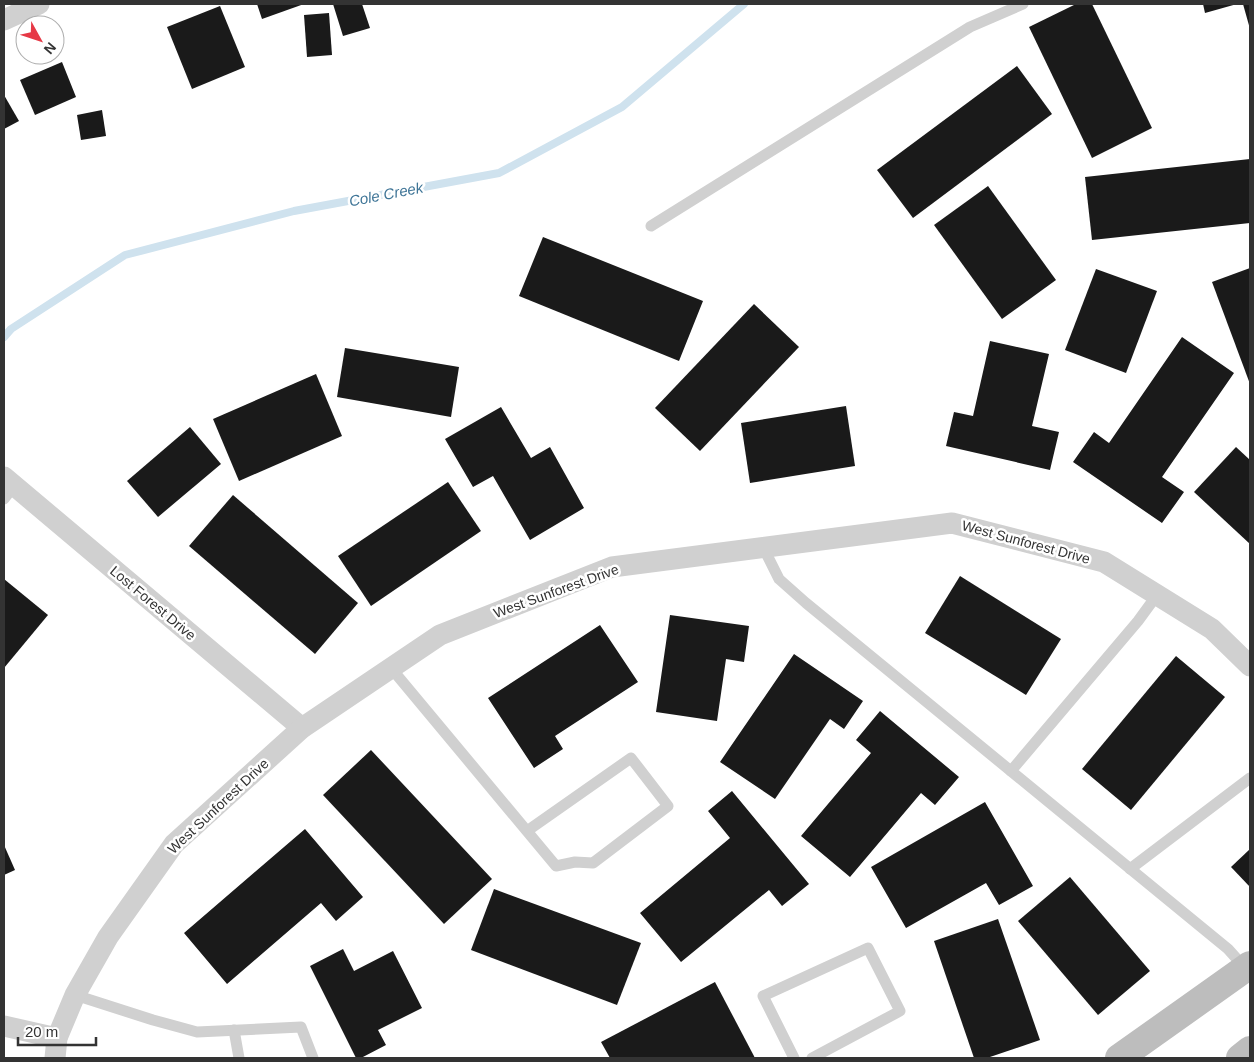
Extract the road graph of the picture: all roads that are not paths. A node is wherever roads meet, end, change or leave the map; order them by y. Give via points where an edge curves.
1 (39, 4) edge
2 (1023, 4) edge
3 (4, 20) edge
4 (651, 226) dead end
5 (7, 488) edge
6 (763, 547) junction
7 (1157, 595) junction
8 (1250, 666) edge
9 (391, 668) junction
10 (302, 728) junction
11 (1011, 771) junction
12 (1250, 778) edge
13 (526, 831) junction
14 (1130, 869) junction
15 (1248, 967) edge
16 (75, 995) junction
17 (4, 1026) edge
18 (234, 1030) junction
19 (56, 1048) edge
20 (1250, 1050) edge
21 (239, 1058) edge
22 (314, 1058) edge
23 (794, 1058) edge
24 (812, 1058) edge
25 (1119, 1058) edge
26 (1240, 1058) edge

1 - 3 street
2 - 4 lane via 970,27
5 - 10 street, Lost Forest Drive
6 - 7 street, West Sunforest Drive via 952,523 1104,562
6 - 9 street, West Sunforest Drive via 612,567 440,636
6 - 11 lane via 779,579
7 - 8 street, West Sunforest Drive via 1212,629
7 - 11 lane
9 - 10 street, West Sunforest Drive
9 - 13 lane
10 - 16 street, West Sunforest Drive via 174,844 108,937
11 - 14 lane
12 - 14 lane
13 - 13 lane via 556,866 593,863 668,806 630,758
14 - 15 lane
15 - 25 main road
16 - 18 lane via 197,1032
16 - 19 street, West Sunforest Drive
17 - 19 street
18 - 21 lane
18 - 22 lane via 301,1027
20 - 26 main road
23 - 24 lane via 763,996 868,948 900,1011

